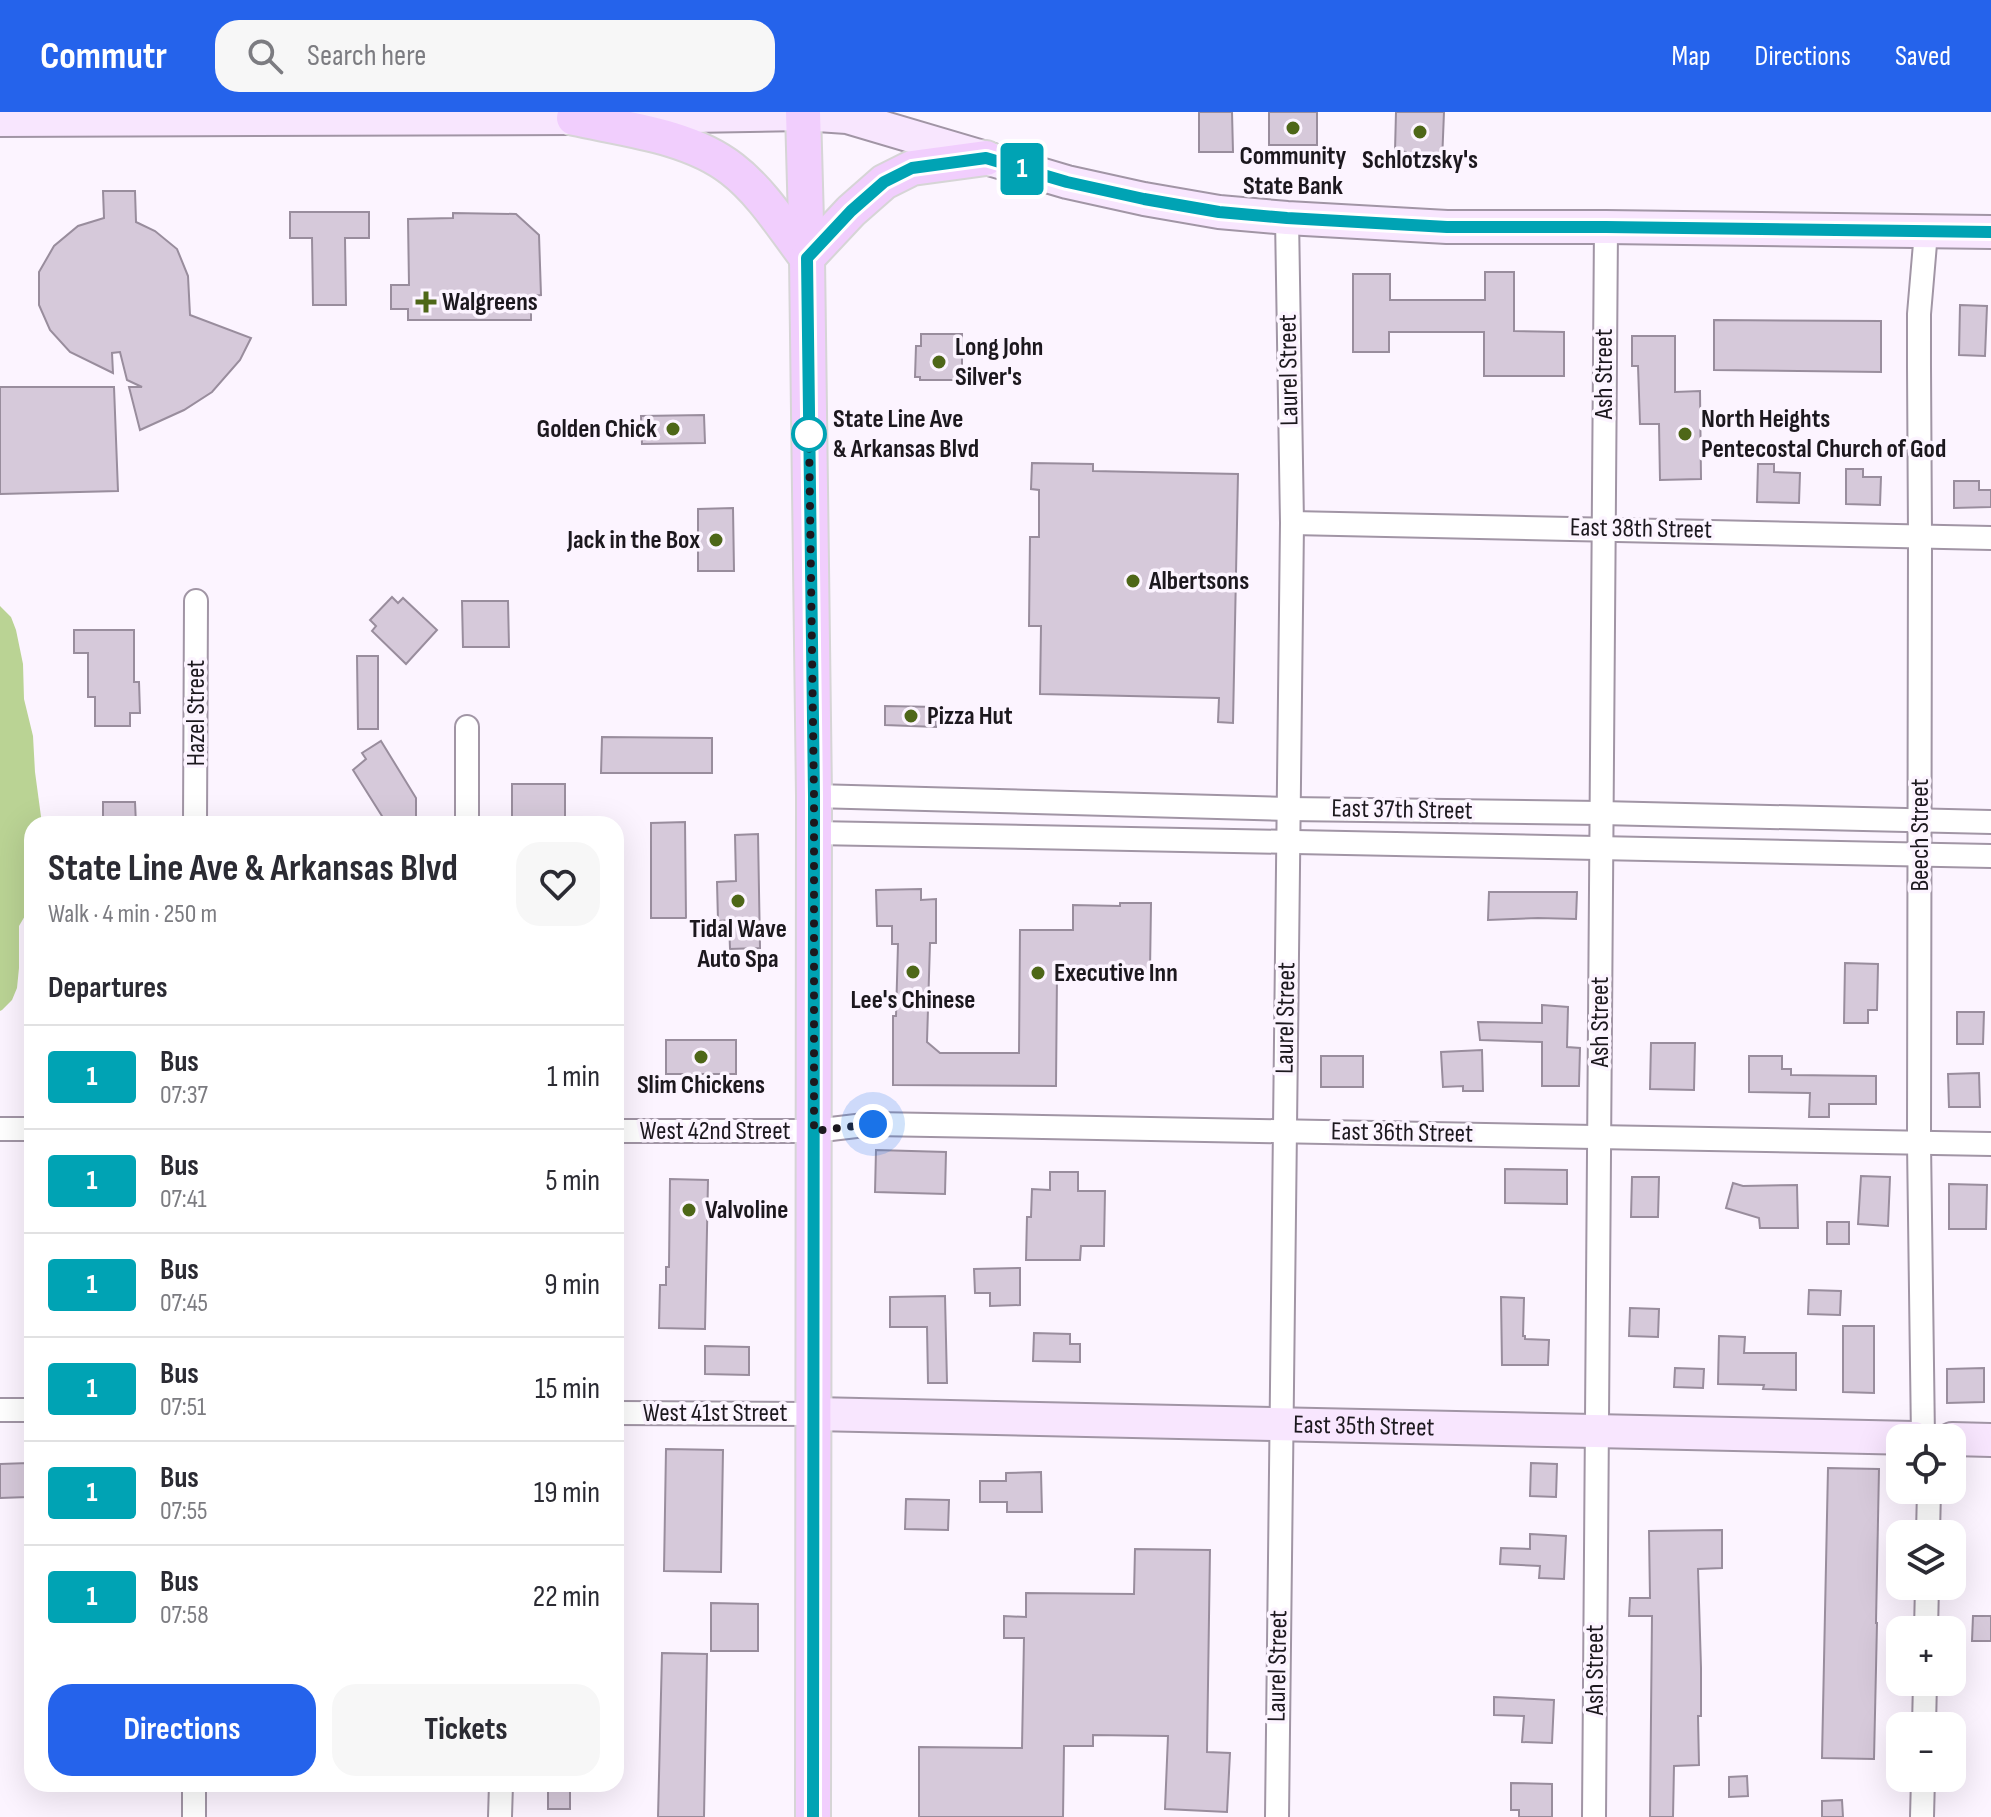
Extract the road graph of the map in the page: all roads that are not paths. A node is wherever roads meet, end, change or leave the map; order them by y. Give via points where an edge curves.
1 (803, 113) edge
2 (585, 115) edge
3 (0, 120) edge
4 (986, 158) junction
5 (1287, 218) junction
6 (1606, 227) junction
7 (1926, 232) junction
8 (1991, 232) edge
9 (807, 258) junction
10 (1292, 523) junction
11 (1603, 529) junction
12 (1920, 536) junction
13 (1991, 538) edge
14 (196, 601) dead end
15 (467, 727) dead end
16 (814, 796) junction
17 (1288, 809) junction
18 (1601, 813) junction
19 (195, 816) edge
20 (467, 816) edge
21 (1920, 820) junction
22 (1991, 822) edge
23 (814, 833) junction
24 (1288, 843) junction
25 (1601, 847) junction
26 (1920, 855) junction
27 (1991, 856) edge
28 (0, 1129) edge
29 (24, 1129) edge
30 (624, 1131) edge
31 (814, 1131) junction
32 (1285, 1131) junction
33 (1599, 1136) junction
34 (1919, 1143) junction
35 (1991, 1144) edge
36 (0, 1410) edge
37 (24, 1410) edge
38 (624, 1413) edge
39 (814, 1414) junction
40 (1281, 1424) junction
41 (1923, 1424) edge
42 (1597, 1431) junction
43 (1886, 1437) edge
44 (1966, 1439) edge
45 (1991, 1440) edge
46 (194, 1792) edge
47 (501, 1792) edge
48 (1923, 1792) edge
49 (194, 1817) edge
50 (500, 1817) edge
51 (813, 1817) edge
52 (1277, 1817) edge
53 (1594, 1817) edge
54 (1922, 1817) edge

1 - 2 main road
1 - 4 main road via 847,117
1 - 9 main road
2 - 3 main road
2 - 9 main road via 695,148 731,168
4 - 5 main road via 1144,199
4 - 9 main road via 912,168 884,182
5 - 6 main road via 1447,227
5 - 10 street, Laurel Street
6 - 7 main road
6 - 11 street, Ash Street
7 - 8 main road
7 - 12 street, Beech Street via 1919,314
9 - 16 main road
10 - 11 street, East 38th Street
10 - 17 street, Laurel Street
11 - 12 street, East 38th Street
11 - 18 street, Ash Street
12 - 13 street, East 38th Street
12 - 21 street, Beech Street
14 - 19 street, Hazel Street
15 - 20 street
16 - 17 street, East 37th Street
16 - 23 main road
17 - 18 street, East 37th Street
17 - 24 street, Laurel Street
18 - 21 street, East 37th Street
18 - 25 street, Ash Street
21 - 22 street, East 37th Street
21 - 26 street, Beech Street
23 - 24 street, East 37th Street
23 - 31 main road
24 - 25 street, East 37th Street
24 - 32 street, Laurel Street
25 - 26 street, East 37th Street
25 - 33 street, Ash Street
26 - 27 street, East 37th Street
26 - 34 street, Beech Street
28 - 29 street
30 - 31 street, West 42nd Street
31 - 32 street, East 36th Street via 873,1124
31 - 39 main road
32 - 33 street, East 36th Street
32 - 40 street, Laurel Street
33 - 34 street, East 36th Street
33 - 42 street, Ash Street
34 - 35 street, East 36th Street
34 - 41 street, Beech Street
36 - 37 street
38 - 39 street, West 41st Street
39 - 40 main road, East 35th Street
39 - 51 main road
40 - 42 main road, East 35th Street
40 - 52 street, Laurel Street
42 - 43 main road, East 35th Street
42 - 53 street, Ash Street
44 - 45 main road
46 - 49 street
47 - 50 street
48 - 54 street

